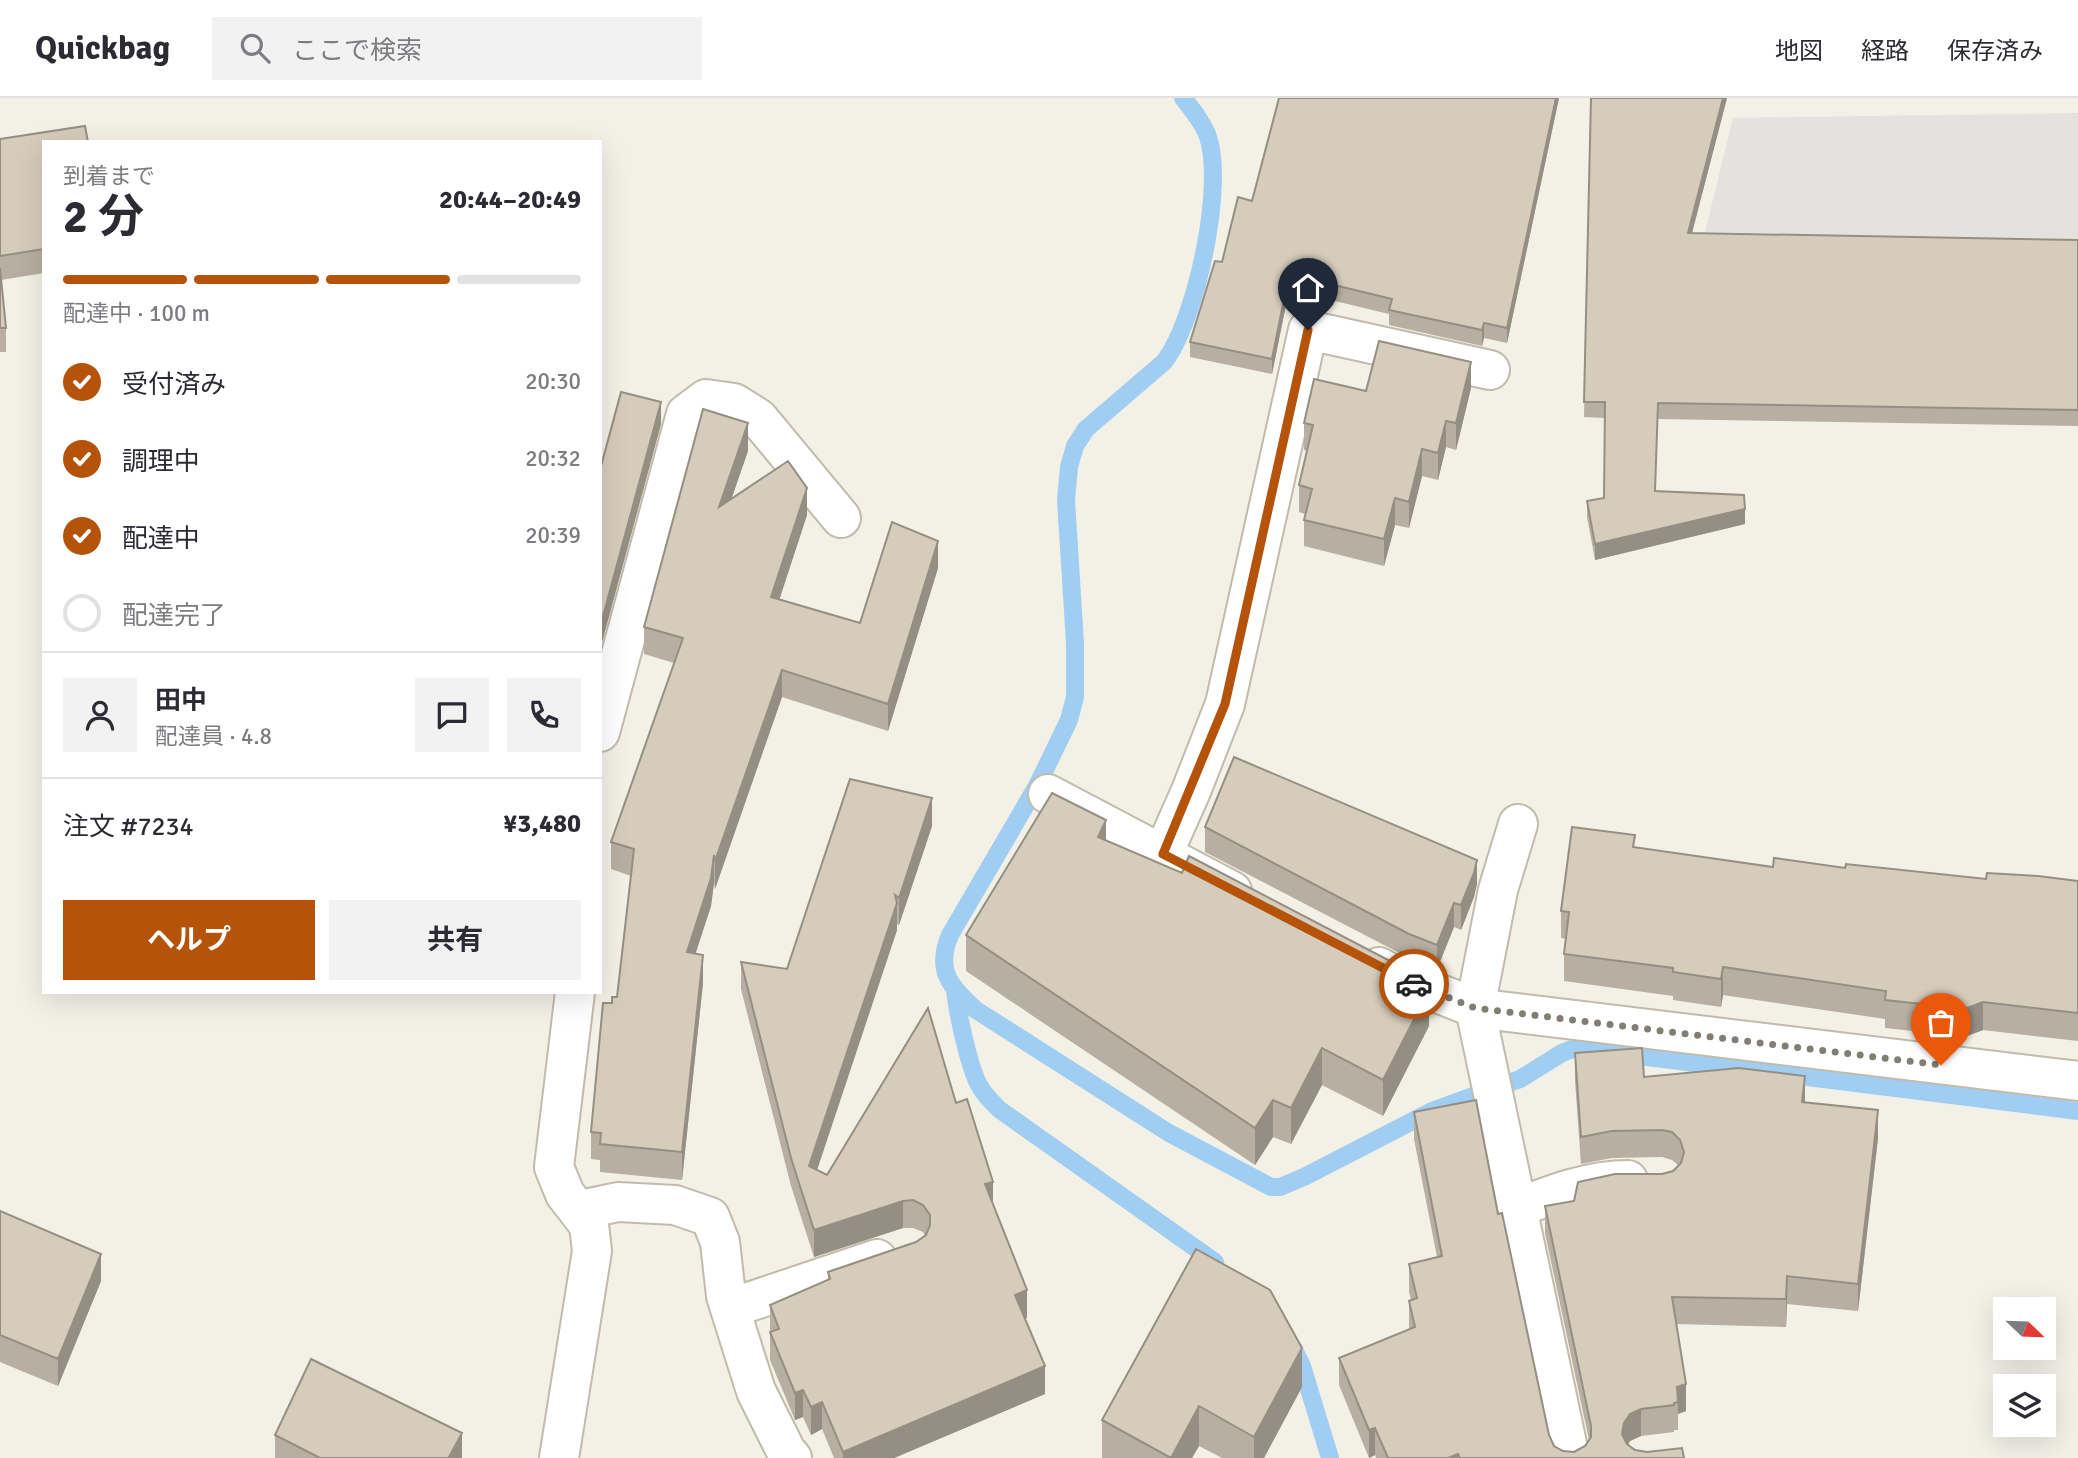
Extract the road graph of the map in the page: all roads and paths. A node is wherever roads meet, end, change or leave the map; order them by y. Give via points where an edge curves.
1 (1490, 370) dead end
2 (841, 518) dead end
3 (602, 725) edge
4 (1048, 793) edge
5 (1518, 824) dead end
6 (1163, 854) junction
7 (1258, 904) edge
8 (1352, 954) edge
9 (575, 994) edge
10 (1475, 1008) junction
11 (2078, 1081) edge
12 (1662, 1179) edge
13 (1517, 1208) junction
14 (580, 1210) junction
15 (909, 1249) edge
16 (731, 1308) junction
17 (559, 1458) edge
18 (792, 1458) edge
19 (1570, 1458) edge

1 - 6 street via 1308,330 1225,704
2 - 3 street via 758,418 734,403 706,399 686,414
4 - 6 street
5 - 10 street via 1498,890
6 - 7 street
8 - 10 street
9 - 14 street via 554,1167 565,1194
10 - 11 street
10 - 13 street
12 - 13 street via 1613,1180
13 - 19 street
14 - 16 street via 618,1202 675,1205 710,1217 720,1242
14 - 17 street via 589,1225 592,1251
15 - 16 street
16 - 18 street via 756,1391

